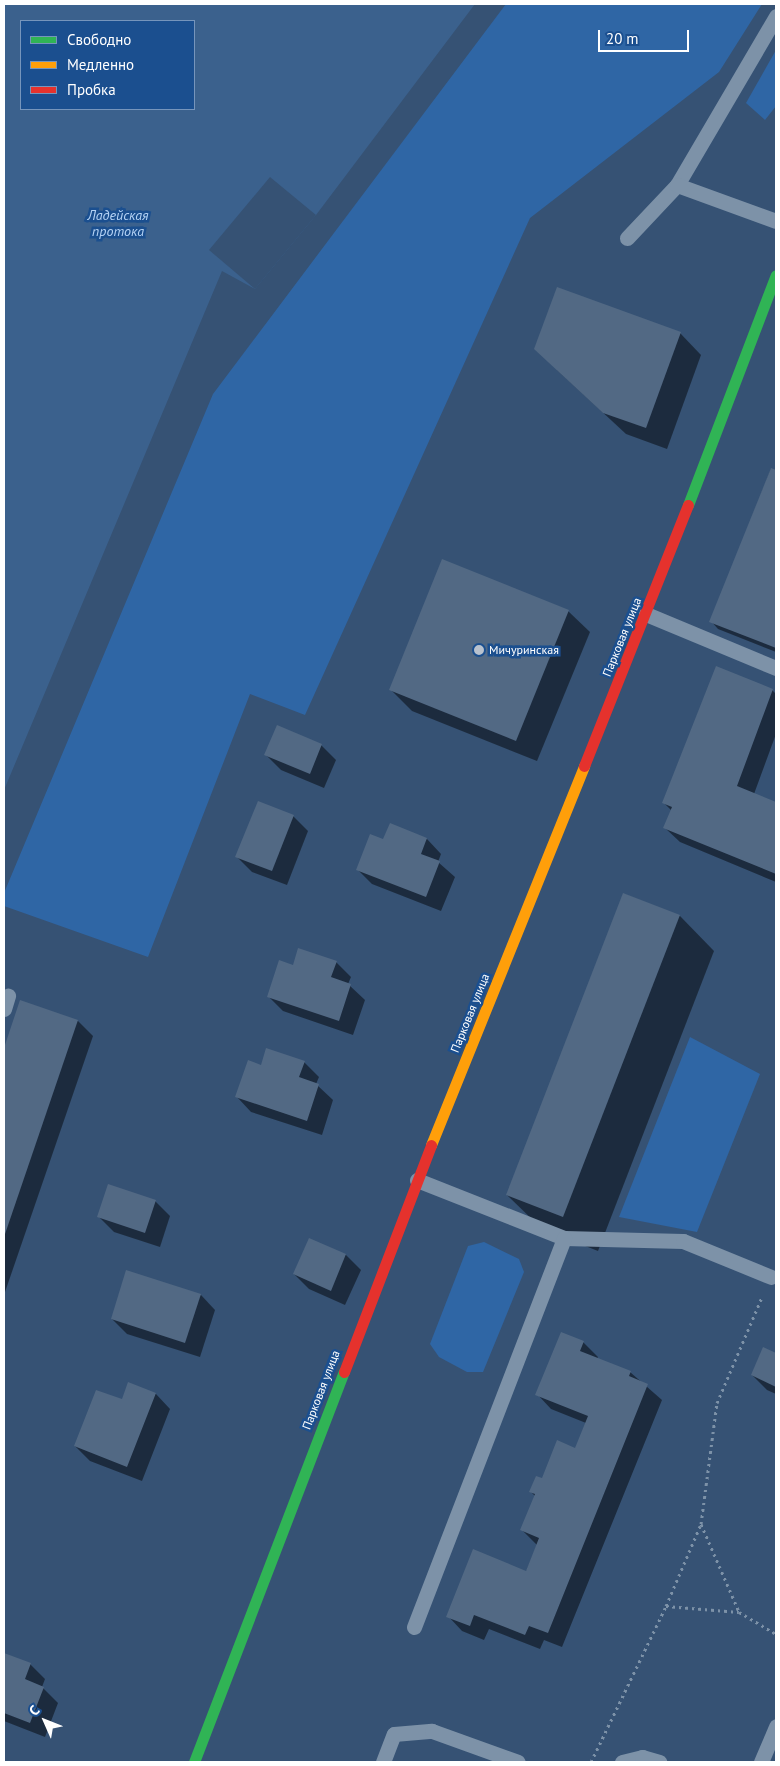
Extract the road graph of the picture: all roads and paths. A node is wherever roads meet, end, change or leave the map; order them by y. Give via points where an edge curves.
1 (776, 16) edge
2 (677, 185) junction
3 (776, 220) edge
4 (627, 238) dead end
5 (776, 275) edge
6 (770, 308) edge
7 (646, 614) junction
8 (776, 668) edge
9 (417, 1180) junction
10 (564, 1238) junction
11 (774, 1273) edge
12 (701, 1524) junction
13 (666, 1606) junction
14 (739, 1612) junction
15 (414, 1627) dead end
16 (776, 1634) edge
17 (776, 1726) edge
18 (194, 1762) edge
19 (383, 1762) edge
20 (518, 1762) edge
21 (591, 1762) edge
22 (622, 1762) edge
23 (659, 1762) edge
24 (761, 1762) edge

1 - 2 lane
2 - 3 lane
2 - 4 lane
5 - 6 street, Парковая улица
6 - 7 street, Парковая улица
7 - 8 lane
7 - 9 street, Парковая улица
9 - 10 lane
9 - 18 street, Парковая улица
10 - 11 lane via 683,1240
10 - 15 lane
11 - 12 path via 718,1403
12 - 13 path
12 - 14 path
13 - 14 path
13 - 21 path
14 - 16 path
17 - 24 lane
19 - 20 lane via 394,1734 432,1731
22 - 23 lane via 642,1757

